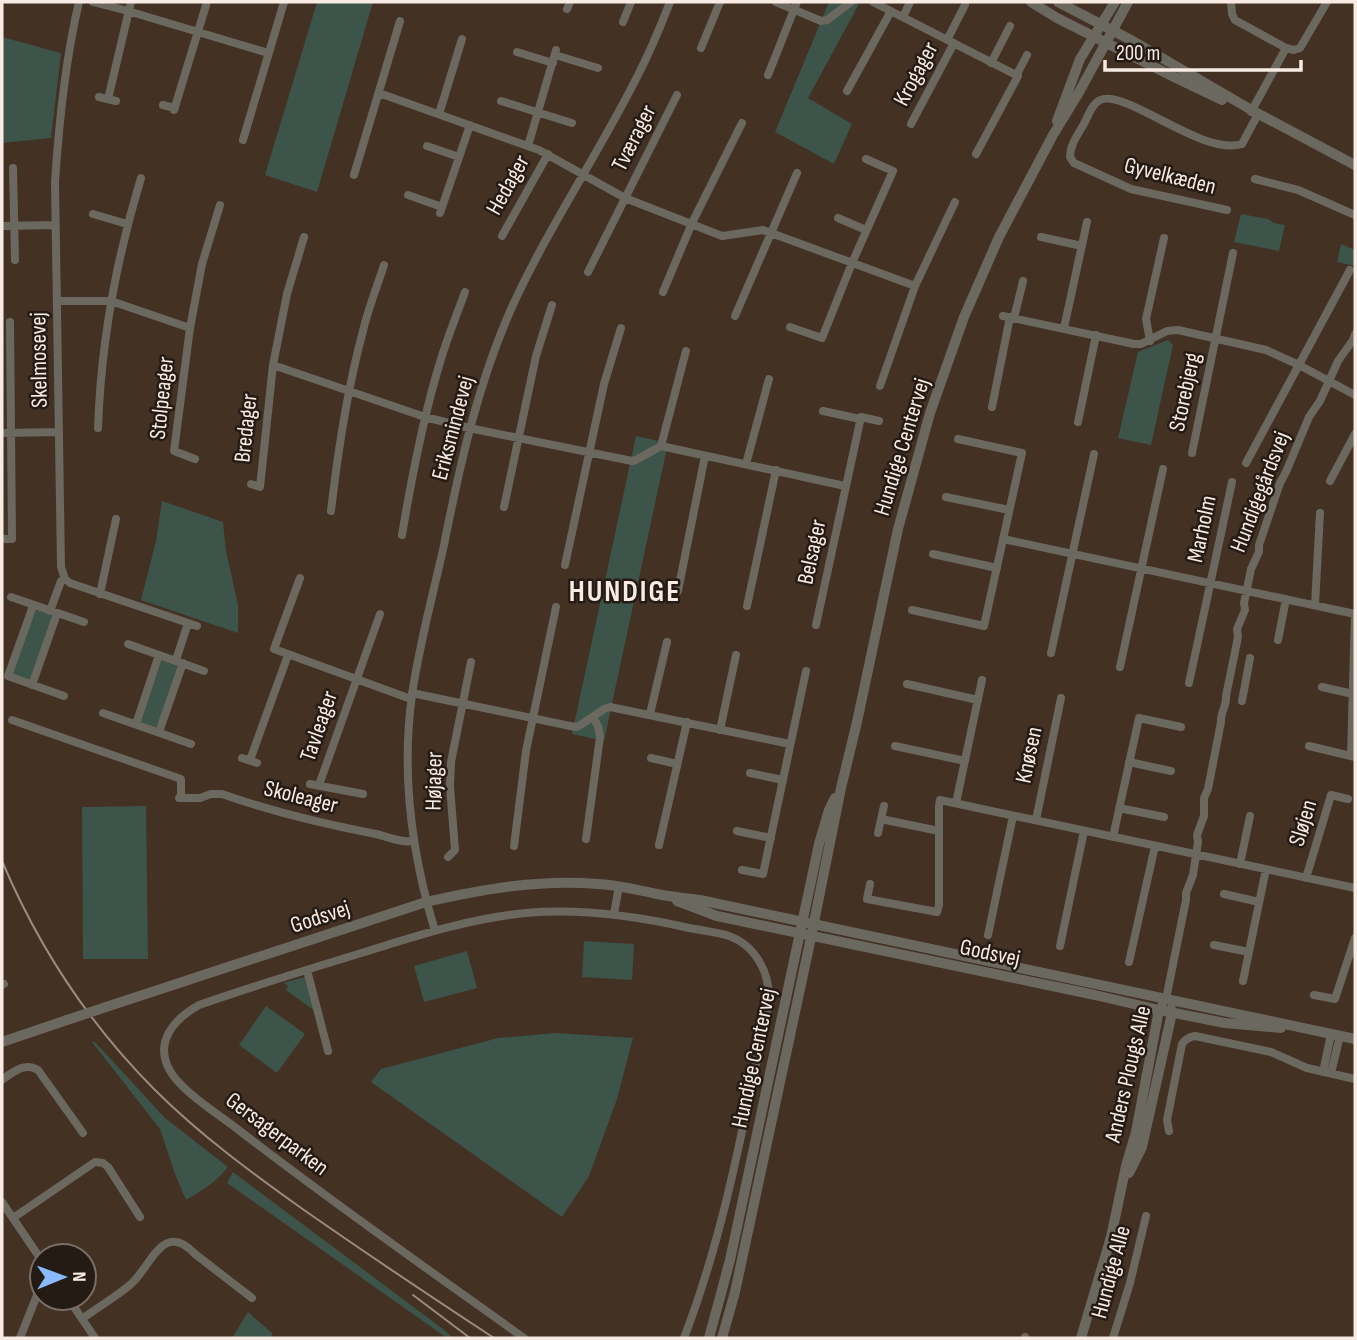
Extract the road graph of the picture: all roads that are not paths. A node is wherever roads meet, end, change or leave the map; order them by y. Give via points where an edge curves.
1 (79, 2) edge
2 (93, 2) edge
3 (207, 2) edge
4 (284, 2) edge
5 (631, 2) edge
6 (670, 2) edge
7 (720, 2) edge
8 (776, 2) edge
9 (851, 2) edge
10 (873, 2) edge
11 (910, 2) edge
12 (1031, 2) edge
13 (1058, 2) edge
14 (1115, 2) edge
15 (1128, 2) edge
16 (1231, 2) edge
17 (1327, 2) edge
18 (965, 5) dead end
19 (130, 6) edge
20 (796, 6) edge
21 (891, 10) junction
22 (903, 16) junction
23 (400, 21) dead end
24 (624, 22) dead end
25 (1101, 24) junction
26 (1010, 26) dead end
27 (1113, 31) junction
28 (198, 32) junction
29 (1093, 36) junction
30 (462, 39) dead end
31 (951, 41) junction
32 (1107, 42) junction
33 (701, 48) dead end
34 (1286, 48) junction
35 (517, 52) dead end
36 (268, 53) junction
37 (1027, 55) dead end
38 (555, 56) junction
39 (991, 62) junction
40 (598, 68) dead end
41 (768, 75) dead end
42 (1016, 76) junction
43 (847, 91) dead end
44 (379, 93) junction
45 (677, 95) dead end
46 (108, 99) dead end
47 (501, 101) dead end
48 (163, 105) dead end
49 (1254, 112) junction
50 (538, 113) junction
51 (439, 114) junction
52 (572, 123) dead end
53 (742, 123) dead end
54 (911, 124) dead end
55 (470, 125) junction
56 (1053, 135) junction
57 (243, 140) dead end
58 (427, 146) dead end
59 (528, 146) junction
60 (548, 154) junction
61 (976, 154) dead end
62 (459, 157) junction
63 (866, 159) dead end
64 (1354, 162) edge
65 (13, 168) dead end
66 (797, 173) dead end
67 (583, 174) junction
68 (354, 175) dead end
69 (141, 178) dead end
70 (1255, 179) dead end
71 (408, 195) dead end
72 (625, 198) junction
73 (955, 202) dead end
74 (220, 205) dead end
75 (1227, 210) dead end
76 (93, 214) dead end
77 (1355, 215) edge
78 (838, 218) dead end
79 (1087, 222) dead end
80 (692, 223) junction
81 (127, 224) junction
82 (55, 225) junction
83 (2, 226) edge
84 (14, 226) junction
85 (866, 230) junction
86 (770, 233) junction
87 (502, 236) dead end
88 (303, 237) dead end
89 (1041, 237) dead end
90 (1164, 238) dead end
91 (1082, 246) junction
92 (1233, 253) dead end
93 (15, 260) dead end
94 (852, 263) junction
95 (384, 265) dead end
96 (1350, 270) dead end
97 (588, 272) dead end
98 (1023, 281) dead end
99 (915, 286) junction
100 (465, 292) dead end
101 (663, 292) dead end
102 (57, 301) junction
103 (111, 301) junction
104 (552, 305) dead end
105 (735, 316) dead end
106 (1009, 317) junction
107 (10, 322) dead end
108 (790, 327) dead end
109 (190, 328) junction
110 (621, 328) dead end
111 (1064, 328) junction
112 (1355, 334) edge
113 (1096, 335) junction
114 (1216, 338) junction
115 (1150, 341) junction
116 (686, 351) dead end
117 (273, 365) junction
118 (1299, 365) junction
119 (769, 379) dead end
120 (1329, 382) junction
121 (880, 386) dead end
122 (348, 392) junction
123 (1355, 395) edge
124 (992, 407) dead end
125 (823, 411) dead end
126 (425, 416) junction
127 (860, 419) junction
128 (879, 421) dead end
129 (1078, 422) dead end
130 (98, 428) dead end
131 (470, 428) junction
132 (59, 432) junction
133 (6, 433) edge
134 (1355, 434) edge
135 (518, 437) junction
136 (958, 439) dead end
137 (661, 446) junction
138 (590, 453) junction
139 (1192, 453) dead end
140 (1094, 454) dead end
141 (705, 456) junction
142 (195, 459) dead end
143 (1246, 463) dead end
144 (746, 464) junction
145 (1163, 469) dead end
146 (776, 470) junction
147 (1330, 481) dead end
148 (1232, 482) dead end
149 (251, 484) dead end
150 (845, 486) junction
151 (946, 497) dead end
152 (503, 507) dead end
153 (1009, 510) junction
154 (331, 511) dead end
155 (1320, 513) dead end
156 (116, 519) dead end
157 (402, 535) dead end
158 (4, 539) dead end
159 (1003, 539) junction
160 (933, 554) dead end
161 (1072, 554) junction
162 (565, 565) dead end
163 (997, 568) junction
164 (1141, 568) junction
165 (300, 578) dead end
166 (65, 579) junction
167 (1210, 583) junction
168 (678, 591) dead end
169 (1247, 591) junction
170 (100, 594) junction
171 (11, 597) dead end
172 (1286, 599) junction
173 (1315, 605) junction
174 (33, 606) junction
175 (747, 606) dead end
176 (556, 607) dead end
177 (912, 610) dead end
178 (54, 612) junction
179 (380, 614) dead end
180 (1355, 614) edge
181 (84, 622) dead end
182 (816, 625) dead end
183 (984, 625) junction
184 (988, 635) dead end
185 (1278, 640) dead end
186 (667, 642) dead end
187 (128, 644) dead end
188 (1051, 653) dead end
189 (159, 655) junction
190 (288, 655) junction
191 (736, 655) dead end
192 (1250, 658) dead end
193 (179, 662) junction
194 (471, 662) dead end
195 (1120, 667) dead end
196 (204, 671) dead end
197 (806, 671) dead end
198 (1230, 675) junction
199 (1246, 678) junction
200 (356, 679) junction
201 (982, 680) dead end
202 (1189, 683) dead end
203 (907, 684) dead end
204 (32, 685) junction
205 (1322, 687) dead end
206 (1354, 690) edge
207 (64, 696) dead end
208 (412, 696) junction
209 (1061, 698) dead end
210 (978, 700) junction
211 (1242, 701) dead end
212 (462, 704) junction
213 (103, 713) dead end
214 (650, 714) junction
215 (593, 717) junction
216 (533, 719) junction
217 (12, 720) dead end
218 (687, 722) junction
219 (136, 724) junction
220 (1181, 727) dead end
221 (720, 730) junction
222 (159, 732) junction
223 (191, 744) dead end
224 (790, 744) junction
225 (895, 746) dead end
226 (1309, 746) dead end
227 (1353, 756) edge
228 (651, 758) dead end
229 (250, 760) dead end
230 (965, 761) junction
231 (1129, 762) junction
232 (677, 764) junction
233 (1171, 771) dead end
234 (750, 773) dead end
235 (783, 780) junction
236 (841, 788) junction
237 (363, 794) dead end
238 (1348, 799) dead end
239 (956, 803) junction
240 (884, 806) dead end
241 (1119, 808) junction
242 (1013, 816) junction
243 (1250, 816) dead end
244 (1164, 817) dead end
245 (881, 819) junction
246 (1035, 820) junction
247 (737, 831) dead end
248 (939, 831) junction
249 (1084, 831) junction
250 (878, 833) dead end
251 (1113, 837) junction
252 (771, 838) junction
253 (586, 839) dead end
254 (413, 841) junction
255 (659, 845) dead end
256 (514, 846) dead end
257 (1154, 846) junction
258 (1195, 855) junction
259 (448, 857) dead end
260 (1240, 864) junction
261 (1266, 869) junction
262 (742, 870) dead end
263 (1306, 878) junction
264 (870, 884) dead end
265 (619, 886) junction
266 (1355, 888) edge
267 (1224, 894) dead end
268 (660, 895) junction
269 (426, 902) junction
270 (1259, 902) junction
271 (614, 914) junction
272 (803, 922) junction
273 (814, 924) junction
274 (435, 930) junction
275 (800, 934) junction
276 (988, 935) dead end
277 (812, 936) junction
278 (1355, 938) edge
279 (1214, 945) dead end
280 (1060, 946) dead end
281 (1249, 952) junction
282 (1129, 962) dead end
283 (307, 970) junction
284 (1243, 981) dead end
285 (1314, 995) dead end
286 (1166, 999) junction
287 (1159, 1010) junction
288 (1172, 1013) junction
289 (1316, 1031) junction
290 (1335, 1035) junction
291 (1355, 1039) edge
292 (2, 1042) edge
293 (328, 1051) dead end
294 (1327, 1072) junction
295 (1355, 1079) edge
296 (2, 1080) edge
297 (1169, 1131) dead end
298 (83, 1133) dead end
299 (1123, 1185) junction
300 (2, 1202) edge
301 (1146, 1216) dead end
302 (140, 1217) dead end
303 (13, 1218) junction
304 (29, 1242) edge
305 (252, 1298) dead end
306 (30, 1312) edge
307 (77, 1312) edge
308 (82, 1319) junction
309 (20, 1338) edge
310 (95, 1338) edge
311 (524, 1338) edge
312 (684, 1338) edge
313 (709, 1338) edge
314 (722, 1338) edge
315 (1081, 1338) edge
316 (1113, 1338) edge

1 - 82 street, Skelmosevej via 60,121
2 - 19 street
3 - 28 street
4 - 36 street
5 - 24 street
6 - 67 street, Eriksmindevej via 636,80
7 - 33 street
8 - 20 street
9 - 20 street via 821,21
10 - 21 street, Krogager
11 - 22 street, Krogager
12 - 29 street
13 - 25 street
14 - 25 street, Hundige Centervej
15 - 27 street, Hundige Centervej
16 - 34 street via 1235,20
17 - 34 street via 1300,48
18 - 31 street, Krogager
19 - 28 street
19 - 46 street
20 - 41 street
21 - 22 street, Krogager
21 - 43 street
22 - 31 street, Krogager
23 - 44 street
25 - 27 street
25 - 29 street, Hundige Centervej
26 - 39 street
27 - 32 street, Hundige Centervej
27 - 49 street
28 - 36 street
28 - 48 street via 174,109
29 - 32 street
29 - 56 street, Hundige Centervej
30 - 51 street
31 - 39 street, Krogager
31 - 54 street, Krogager
32 - 49 street
32 - 56 street, Hundige Centervej
34 - 49 street
35 - 38 street
36 - 57 street
37 - 42 street
38 - 40 street
38 - 50 street, Hedager
39 - 42 street, Krogager
42 - 61 street
44 - 51 street, Hedager
44 - 68 street
45 - 72 street, Tværager
47 - 50 street
49 - 64 street
49 - 75 street, Gyvelkæden via 1242,144 1236,146 1203,139 1120,101 1104,99 1095,104 1071,148 1074,163 1123,186
50 - 52 street
50 - 59 street, Hedager
51 - 55 street, Hedager
53 - 80 street
55 - 59 street, Hedager
55 - 62 street
56 - 236 street, Hundige Centervej via 999,237 930,413 898,529
58 - 62 street
59 - 60 street, Hedager
60 - 67 street, Hedager
60 - 87 street, Hedager
62 - 71 street via 441,210
63 - 85 street via 893,172
65 - 84 street
66 - 86 street
67 - 72 street, Tværager
67 - 131 street, Eriksmindevej via 513,305
69 - 81 street
70 - 77 street via 1298,190
72 - 80 street, Tværager
72 - 97 street, Tværager
73 - 99 street
74 - 109 street, Stolpeager via 202,264
76 - 81 street
78 - 85 street
79 - 91 street
80 - 86 street, Tværager via 722,236 758,230
80 - 101 street
81 - 103 street
82 - 84 street
82 - 102 street, Skelmosevej
83 - 84 street
84 - 93 street
85 - 94 street
86 - 94 street, Tværager
86 - 105 street
88 - 117 street, Bredager
89 - 91 street
90 - 115 street, Storebjerg via 1146,319
91 - 111 street
92 - 114 street, Storebjerg
94 - 99 street, Tværager
94 - 108 street via 822,338
95 - 122 street
96 - 118 street via 1327,303
98 - 106 street
99 - 121 street
100 - 126 street
102 - 103 street, Stolpeager
102 - 132 street, Skelmosevej
103 - 109 street, Stolpeager
103 - 130 street
104 - 135 street
106 - 111 street, Storebjerg
106 - 124 street
107 - 133 street
109 - 142 street, Stolpeager via 174,451
110 - 138 street
111 - 113 street, Storebjerg
112 - 120 street, Hundigegårdsvej
113 - 115 street, Storebjerg via 1134,344
113 - 129 street
114 - 115 street, Storebjerg via 1178,330
114 - 118 street, Storebjerg via 1266,350
114 - 139 street, Storebjerg
116 - 137 street
117 - 122 street, Bredager
117 - 149 street, Bredager via 260,486
118 - 120 street, Storebjerg
118 - 143 street
119 - 144 street
120 - 123 street, Storebjerg
120 - 169 street, Hundigegårdsvej via 1280,483
122 - 126 street, Bredager
122 - 154 street
125 - 127 street
126 - 131 street, Bredager
126 - 157 street
127 - 128 street
127 - 150 street, Belsager
131 - 135 street
131 - 208 street, Eriksmindevej
132 - 133 street
132 - 166 street, Skelmosevej via 61,567
133 - 158 street via 12,539
134 - 147 street
135 - 138 street
135 - 152 street
136 - 153 street via 1024,450
137 - 138 street via 632,461
137 - 141 street
138 - 162 street
140 - 161 street
141 - 144 street
141 - 168 street
144 - 146 street
145 - 164 street
146 - 150 street
146 - 175 street
148 - 167 street, Marholm
150 - 182 street, Belsager
151 - 153 street
153 - 159 street
155 - 173 street
156 - 170 street
159 - 161 street, Marholm
159 - 163 street
160 - 163 street
161 - 164 street, Marholm
161 - 188 street
163 - 183 street
164 - 167 street, Marholm
164 - 195 street
165 - 190 street via 274,649
166 - 170 street
166 - 178 street
167 - 169 street, Marholm
167 - 202 street, Marholm
169 - 172 street, Marholm
169 - 198 street, Hundigegårdsvej
170 - 193 street via 193,625
171 - 174 street
172 - 173 street, Marholm
172 - 185 street
173 - 180 street, Marholm
174 - 178 street
174 - 204 street via 8,676
176 - 216 street
177 - 183 street
178 - 181 street
178 - 204 street
179 - 200 street, Tavleager
180 - 206 street
183 - 184 street
186 - 214 street
187 - 189 street
189 - 193 street
189 - 219 street
190 - 200 street, Tavleager
190 - 229 street
191 - 221 street
192 - 199 street
193 - 196 street
193 - 222 street
194 - 212 street, Højager
197 - 224 street
198 - 199 street
198 - 258 street, Hundigegårdsvej
199 - 211 street
200 - 208 street, Tavleager
200 - 237 street, Tavleager via 315,785
201 - 210 street
203 - 210 street
204 - 207 street
205 - 206 street
206 - 227 street
208 - 212 street
208 - 254 street, Eriksmindevej via 408,774
209 - 246 street, Knøsen
210 - 230 street
212 - 216 street
212 - 259 street, Højager via 451,762 455,850
213 - 219 street
214 - 215 street via 610,707
214 - 218 street
215 - 216 street via 577,727
215 - 253 street via 600,732
216 - 256 street
217 - 254 street, Skoleager via 181,779 180,799 222,794 293,817
218 - 221 street
218 - 232 street
219 - 222 street
220 - 231 street via 1139,718
221 - 224 street
222 - 223 street
224 - 235 street
225 - 230 street
226 - 227 street
228 - 232 street
230 - 239 street
231 - 233 street
231 - 241 street
232 - 255 street
234 - 235 street
235 - 252 street
236 - 272 street, Hundige Centervej via 822,832
236 - 273 street, Hundige Centervej
238 - 263 street, Sløjen via 1331,795
239 - 242 street, Knøsen
239 - 248 street via 940,800
240 - 245 street
241 - 244 street
241 - 251 street
242 - 246 street, Knøsen
242 - 276 street, Knøsen
243 - 260 street
245 - 248 street
245 - 250 street
246 - 249 street, Knøsen
247 - 252 street
248 - 264 street via 940,915 867,899
249 - 251 street, Knøsen
249 - 280 street
251 - 257 street, Knøsen
252 - 262 street via 763,874
254 - 269 street, Eriksmindevej
257 - 258 street, Knøsen
257 - 282 street
258 - 260 street, Sløjen
258 - 286 street, Hundigegårdsvej
260 - 261 street, Sløjen
261 - 263 street, Sløjen
261 - 270 street, Sløjen
263 - 266 street, Sløjen
265 - 268 street, Godsvej
265 - 269 street, Godsvej via 530,884
265 - 271 street
267 - 270 street
268 - 272 street, Godsvej
268 - 275 street, Godsvej via 717,916
269 - 274 street
269 - 292 street, Godsvej, bridge
270 - 281 street, Sløjen
271 - 274 street, Gersagerparken via 526,913
271 - 312 street, Gersagerparken via 728,936 750,949 768,979 769,1001 735,1168
272 - 273 street, Godsvej
272 - 275 street, Hundige Centervej
273 - 277 street, Hundige Centervej
273 - 286 street, Godsvej
274 - 283 street, Gersagerparken
275 - 277 street, Godsvej
275 - 313 street, Hundige Centervej via 730,1261
277 - 287 street, Godsvej
277 - 314 street, Hundige Centervej
278 - 285 street via 1335,999
279 - 281 street
281 - 284 street, Sløjen
283 - 293 street
283 - 311 street, Gersagerparken via 184,1013 167,1034 167,1067 181,1085 261,1147
286 - 287 street, Anders Plougs Alle
286 - 288 street, Anders Plougs Alle
286 - 289 street, Godsvej
287 - 288 street, Godsvej
287 - 299 street, Anders Plougs Alle
288 - 289 street, Godsvej
288 - 299 street, Anders Plougs Alle via 1142,1147
289 - 290 street, Godsvej
290 - 291 street, Godsvej
290 - 294 street
294 - 295 street
294 - 297 street via 1271,1052 1190,1036 1182,1044 1167,1119
296 - 298 street via 23,1067 38,1069
299 - 315 street, Anders Plougs Alle
300 - 303 street
301 - 316 street, Hundige Alle
302 - 303 street via 108,1167 96,1163
303 - 304 street
305 - 308 street via 174,1241 156,1250 133,1283
306 - 309 street
307 - 308 street
308 - 310 street

